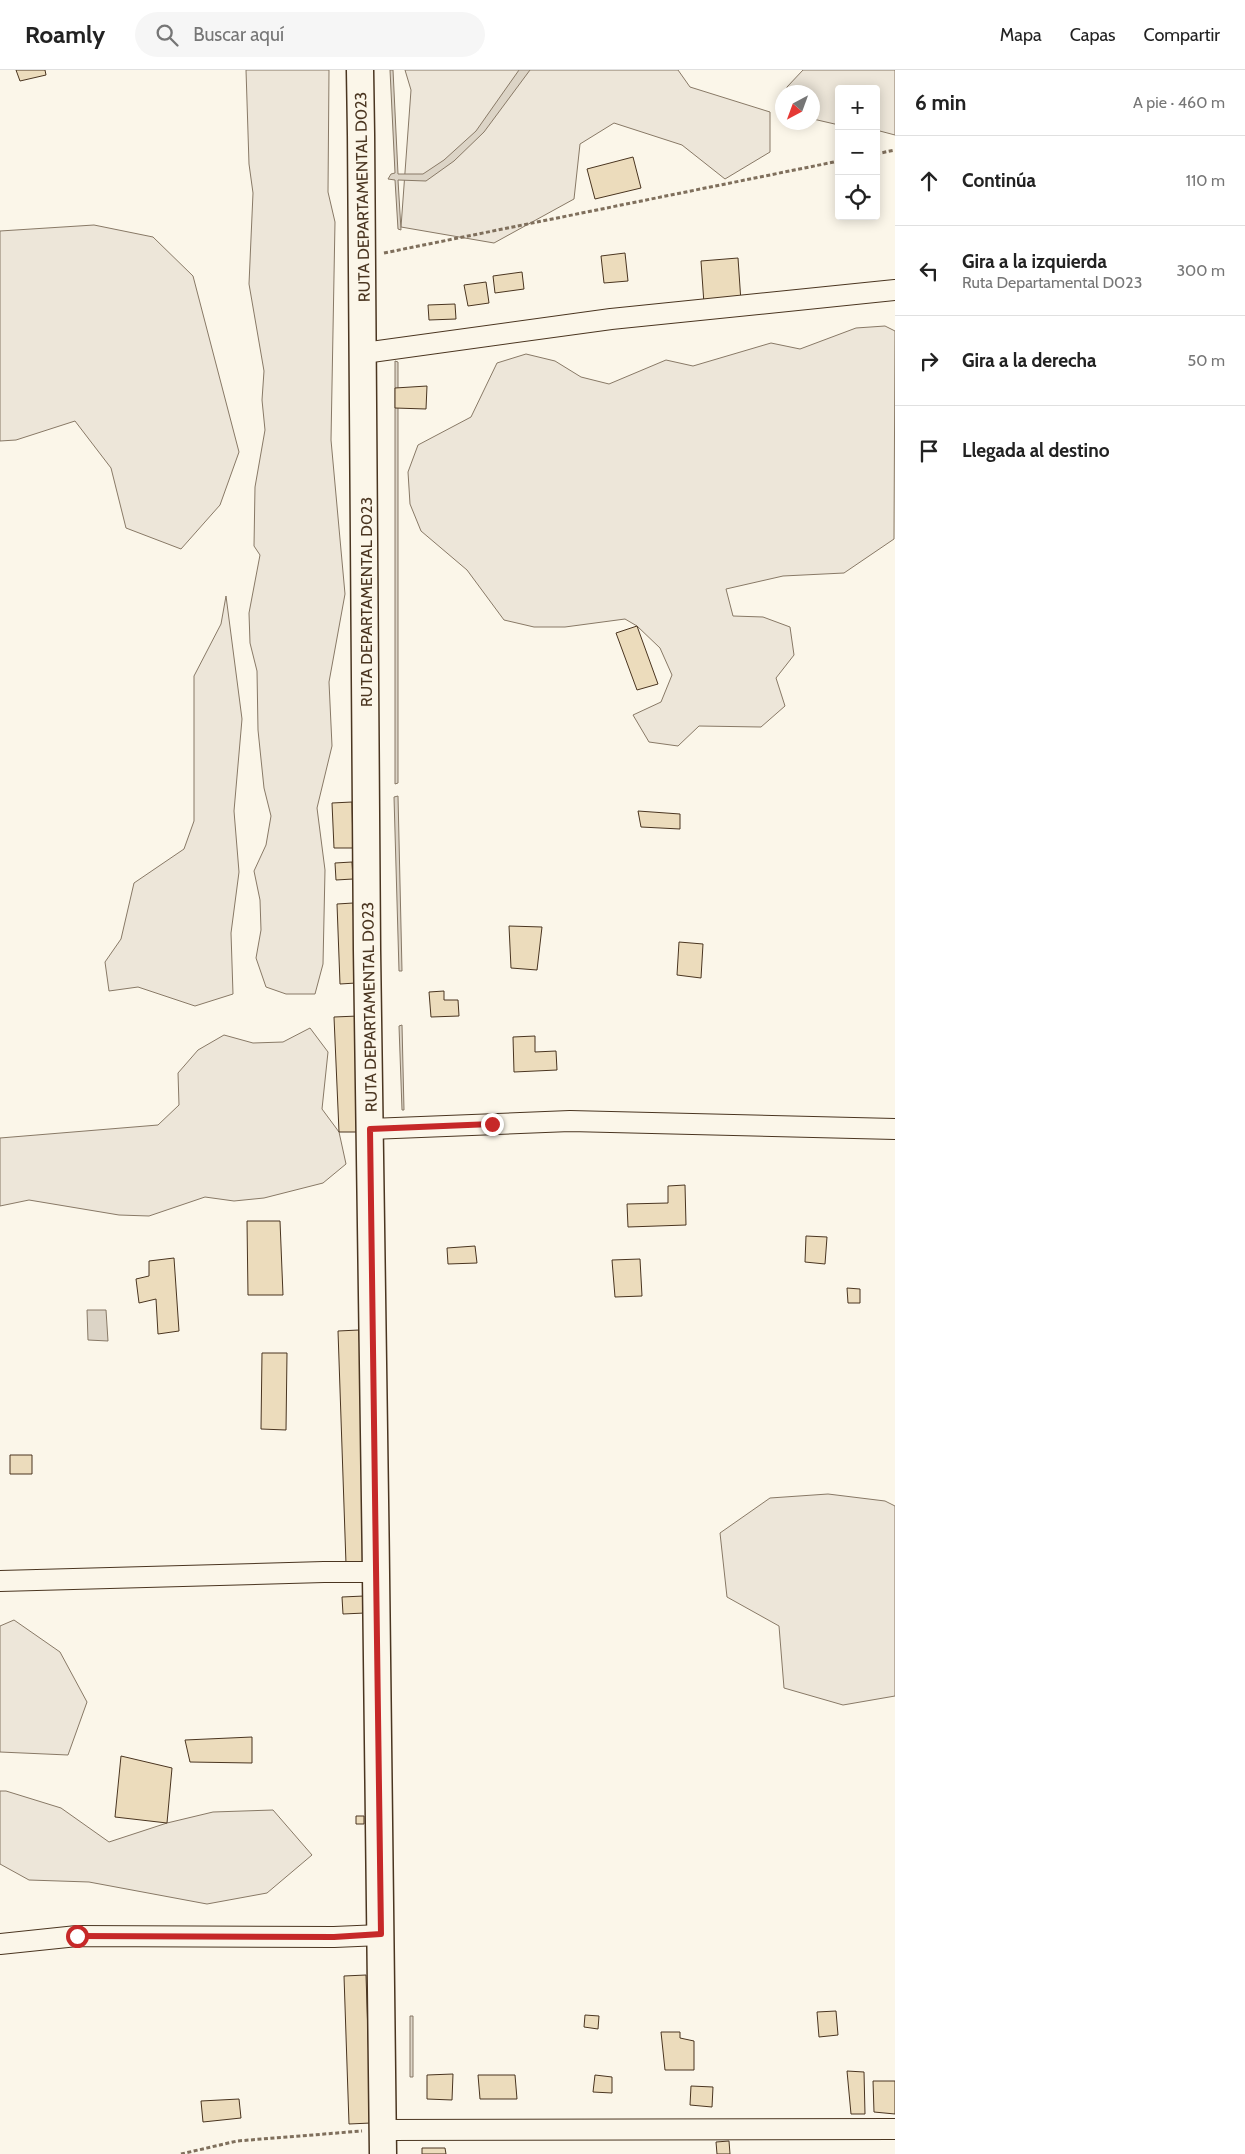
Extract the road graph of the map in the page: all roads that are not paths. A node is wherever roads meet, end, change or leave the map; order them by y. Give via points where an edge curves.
1 (360, 70) edge
2 (895, 290) edge
3 (364, 354) junction
4 (370, 1129) junction
5 (895, 1129) edge
6 (377, 1572) junction
7 (0, 1581) edge
8 (381, 1934) junction
9 (0, 1944) edge
10 (895, 2129) edge
11 (383, 2142) edge

1 - 3 main road, RUTA DEPARTAMENTAL D023
2 - 3 street via 611,319
3 - 4 main road, RUTA DEPARTAMENTAL D023
4 - 5 street via 570,1121
4 - 6 main road, RUTA DEPARTAMENTAL D023
6 - 7 street
6 - 8 main road, RUTA DEPARTAMENTAL D023
8 - 9 street via 334,1937 77,1936
8 - 11 main road, RUTA DEPARTAMENTAL D023
10 - 11 street

